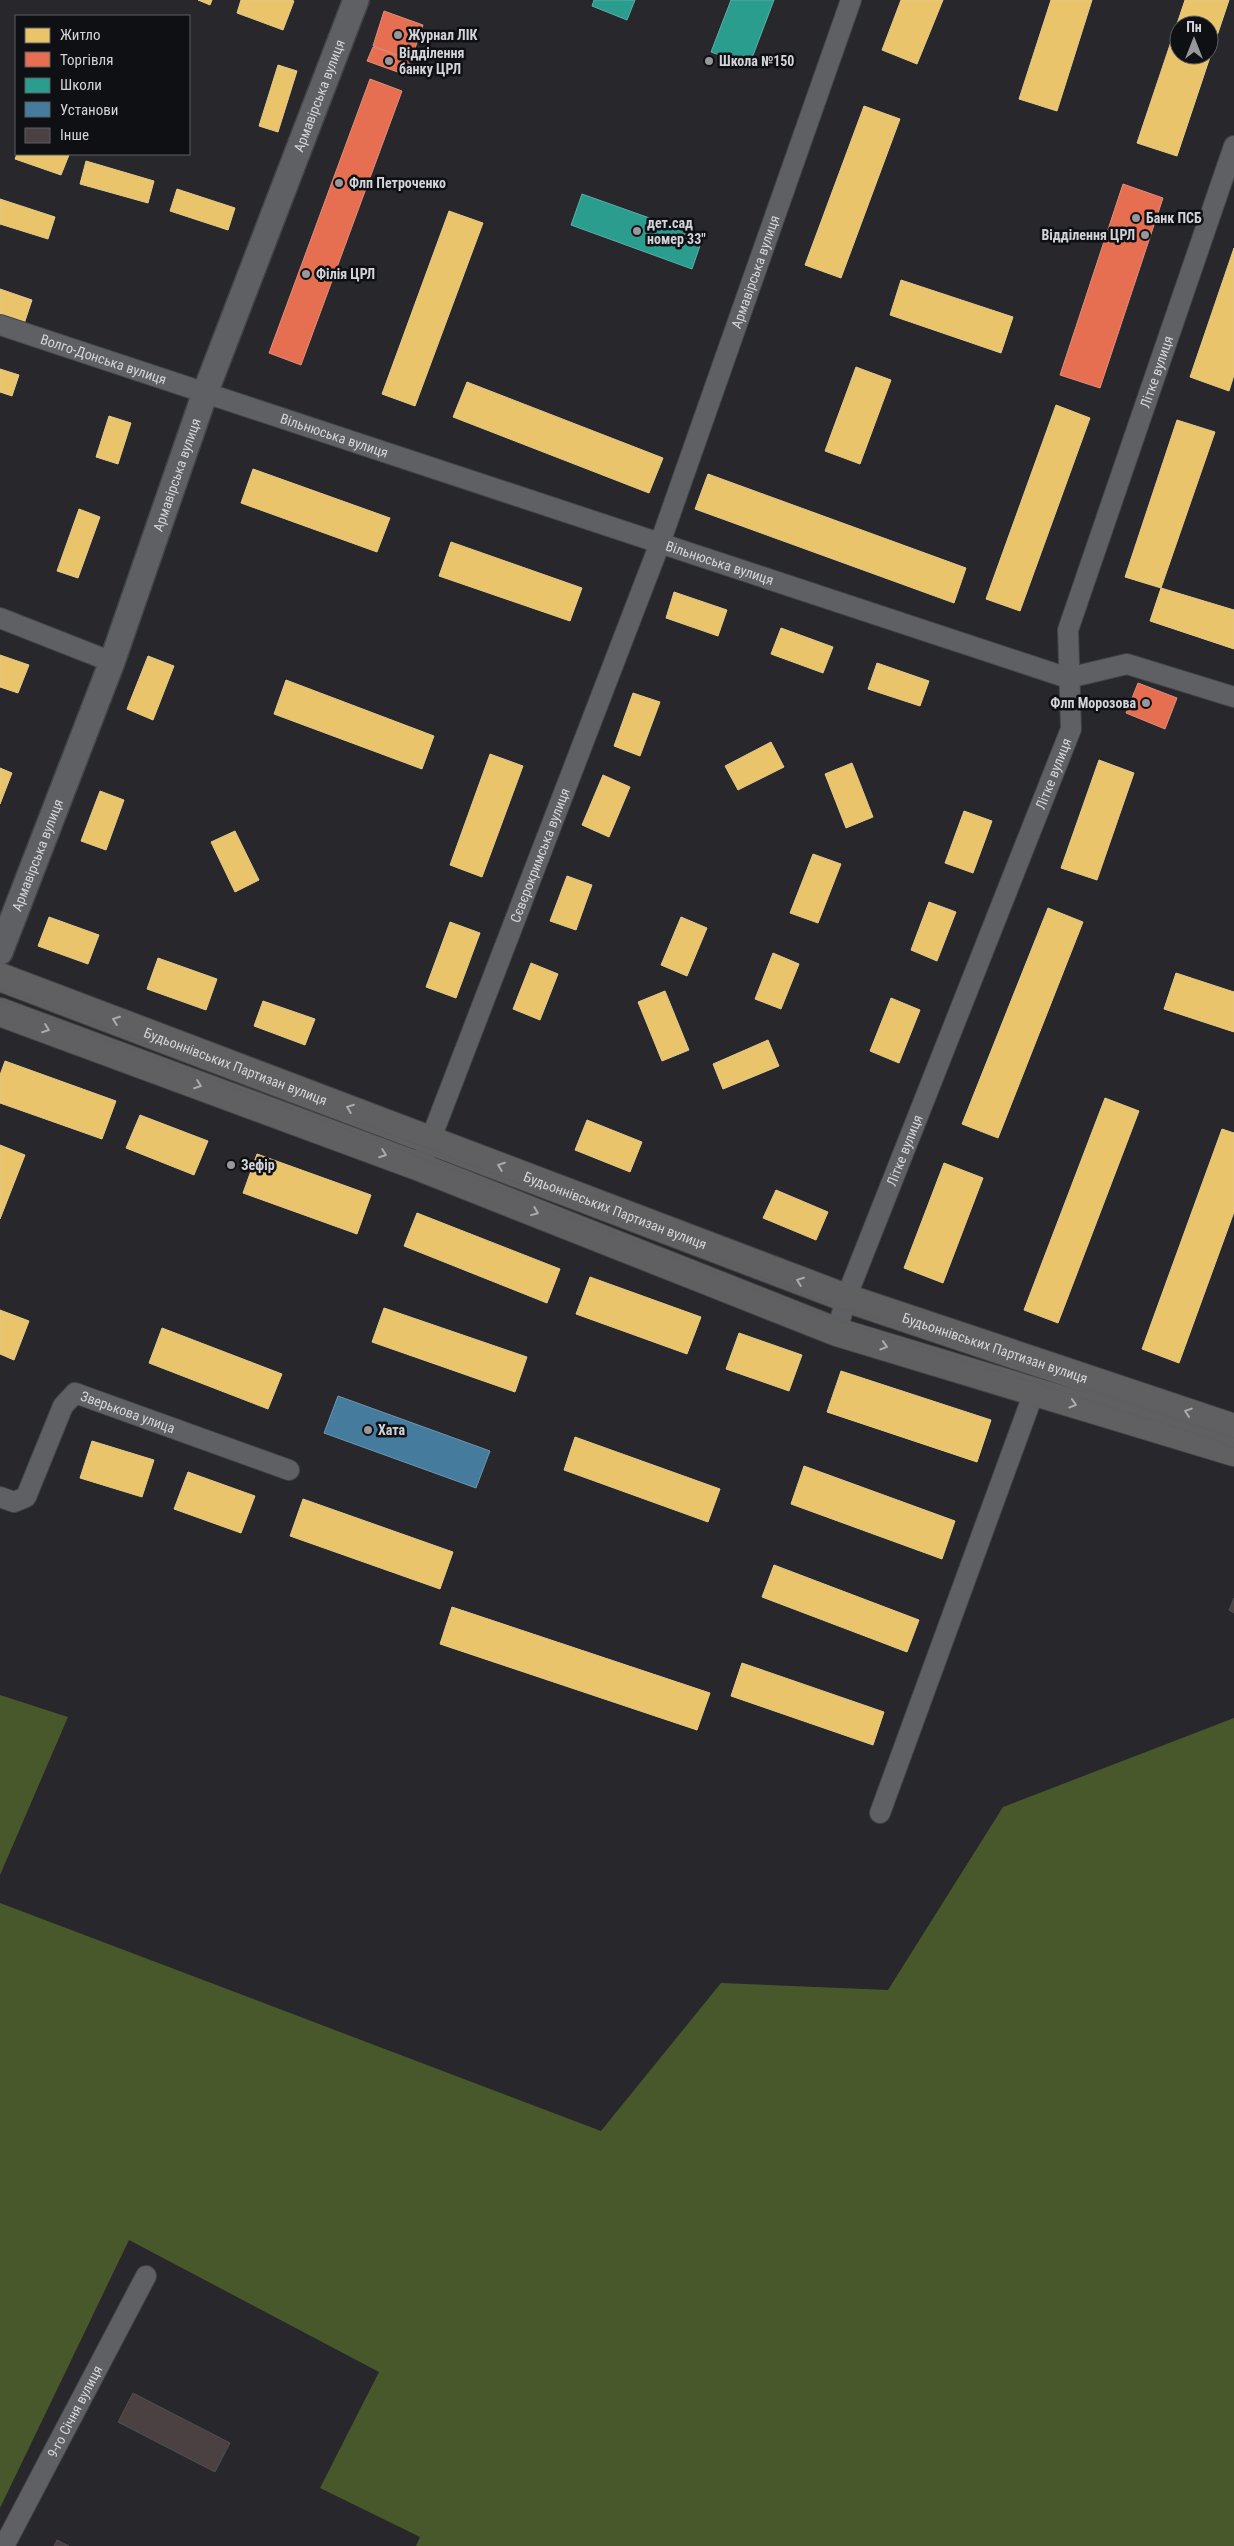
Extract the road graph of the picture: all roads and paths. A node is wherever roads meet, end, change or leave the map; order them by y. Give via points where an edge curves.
1 (356, 0) edge
2 (851, 0) edge
3 (1234, 146) edge
4 (0, 325) edge
5 (205, 394) junction
6 (660, 543) junction
7 (0, 618) edge
8 (112, 662) junction
9 (1068, 678) junction
10 (1234, 697) edge
11 (0, 952) edge
12 (0, 977) edge
13 (0, 1012) edge
14 (430, 1139) junction
15 (420, 1167) junction
16 (846, 1298) junction
17 (837, 1332) junction
18 (1034, 1392) junction
19 (1234, 1428) edge
20 (1234, 1452) edge
21 (288, 1470) dead end
22 (0, 1497) edge
23 (880, 1813) dead end
24 (146, 2276) dead end
25 (4, 2546) edge

1 - 5 street, Армавірська вулиця
2 - 6 street, Армавірська вулиця
3 - 9 street, Літке вулиця via 1068,630
4 - 5 street, Волго-Донська вулиця
5 - 6 street, Вільнюська вулиця
5 - 8 street, Армавірська вулиця
6 - 9 street, Вільнюська вулиця
6 - 14 street, Сєвєрокримська вулиця
7 - 8 street
8 - 11 street, Армавірська вулиця
9 - 10 street via 1127,664
9 - 16 street, Літке вулиця via 1072,728
14 -> 12 main road, Будьоннівських Партизан вулиця
13 -> 15 main road, Будьоннівських Партизан вулиця
14 - 15 street, Сєвєрокримська вулиця
16 -> 14 main road, Будьоннівських Партизан вулиця
15 -> 17 main road, Будьоннівських Партизан вулиця
16 - 17 street, Літке вулиця
19 -> 16 main road, Будьоннівських Партизан вулиця
17 -> 18 main road, Будьоннівських Партизан вулиця
18 -> 20 main road, Будьоннівських Партизан вулиця
18 - 23 street
21 - 22 street, Зверькова улица via 75,1392 63,1406 26,1497 14,1502
24 - 25 street, 9-го Січня вулиця

